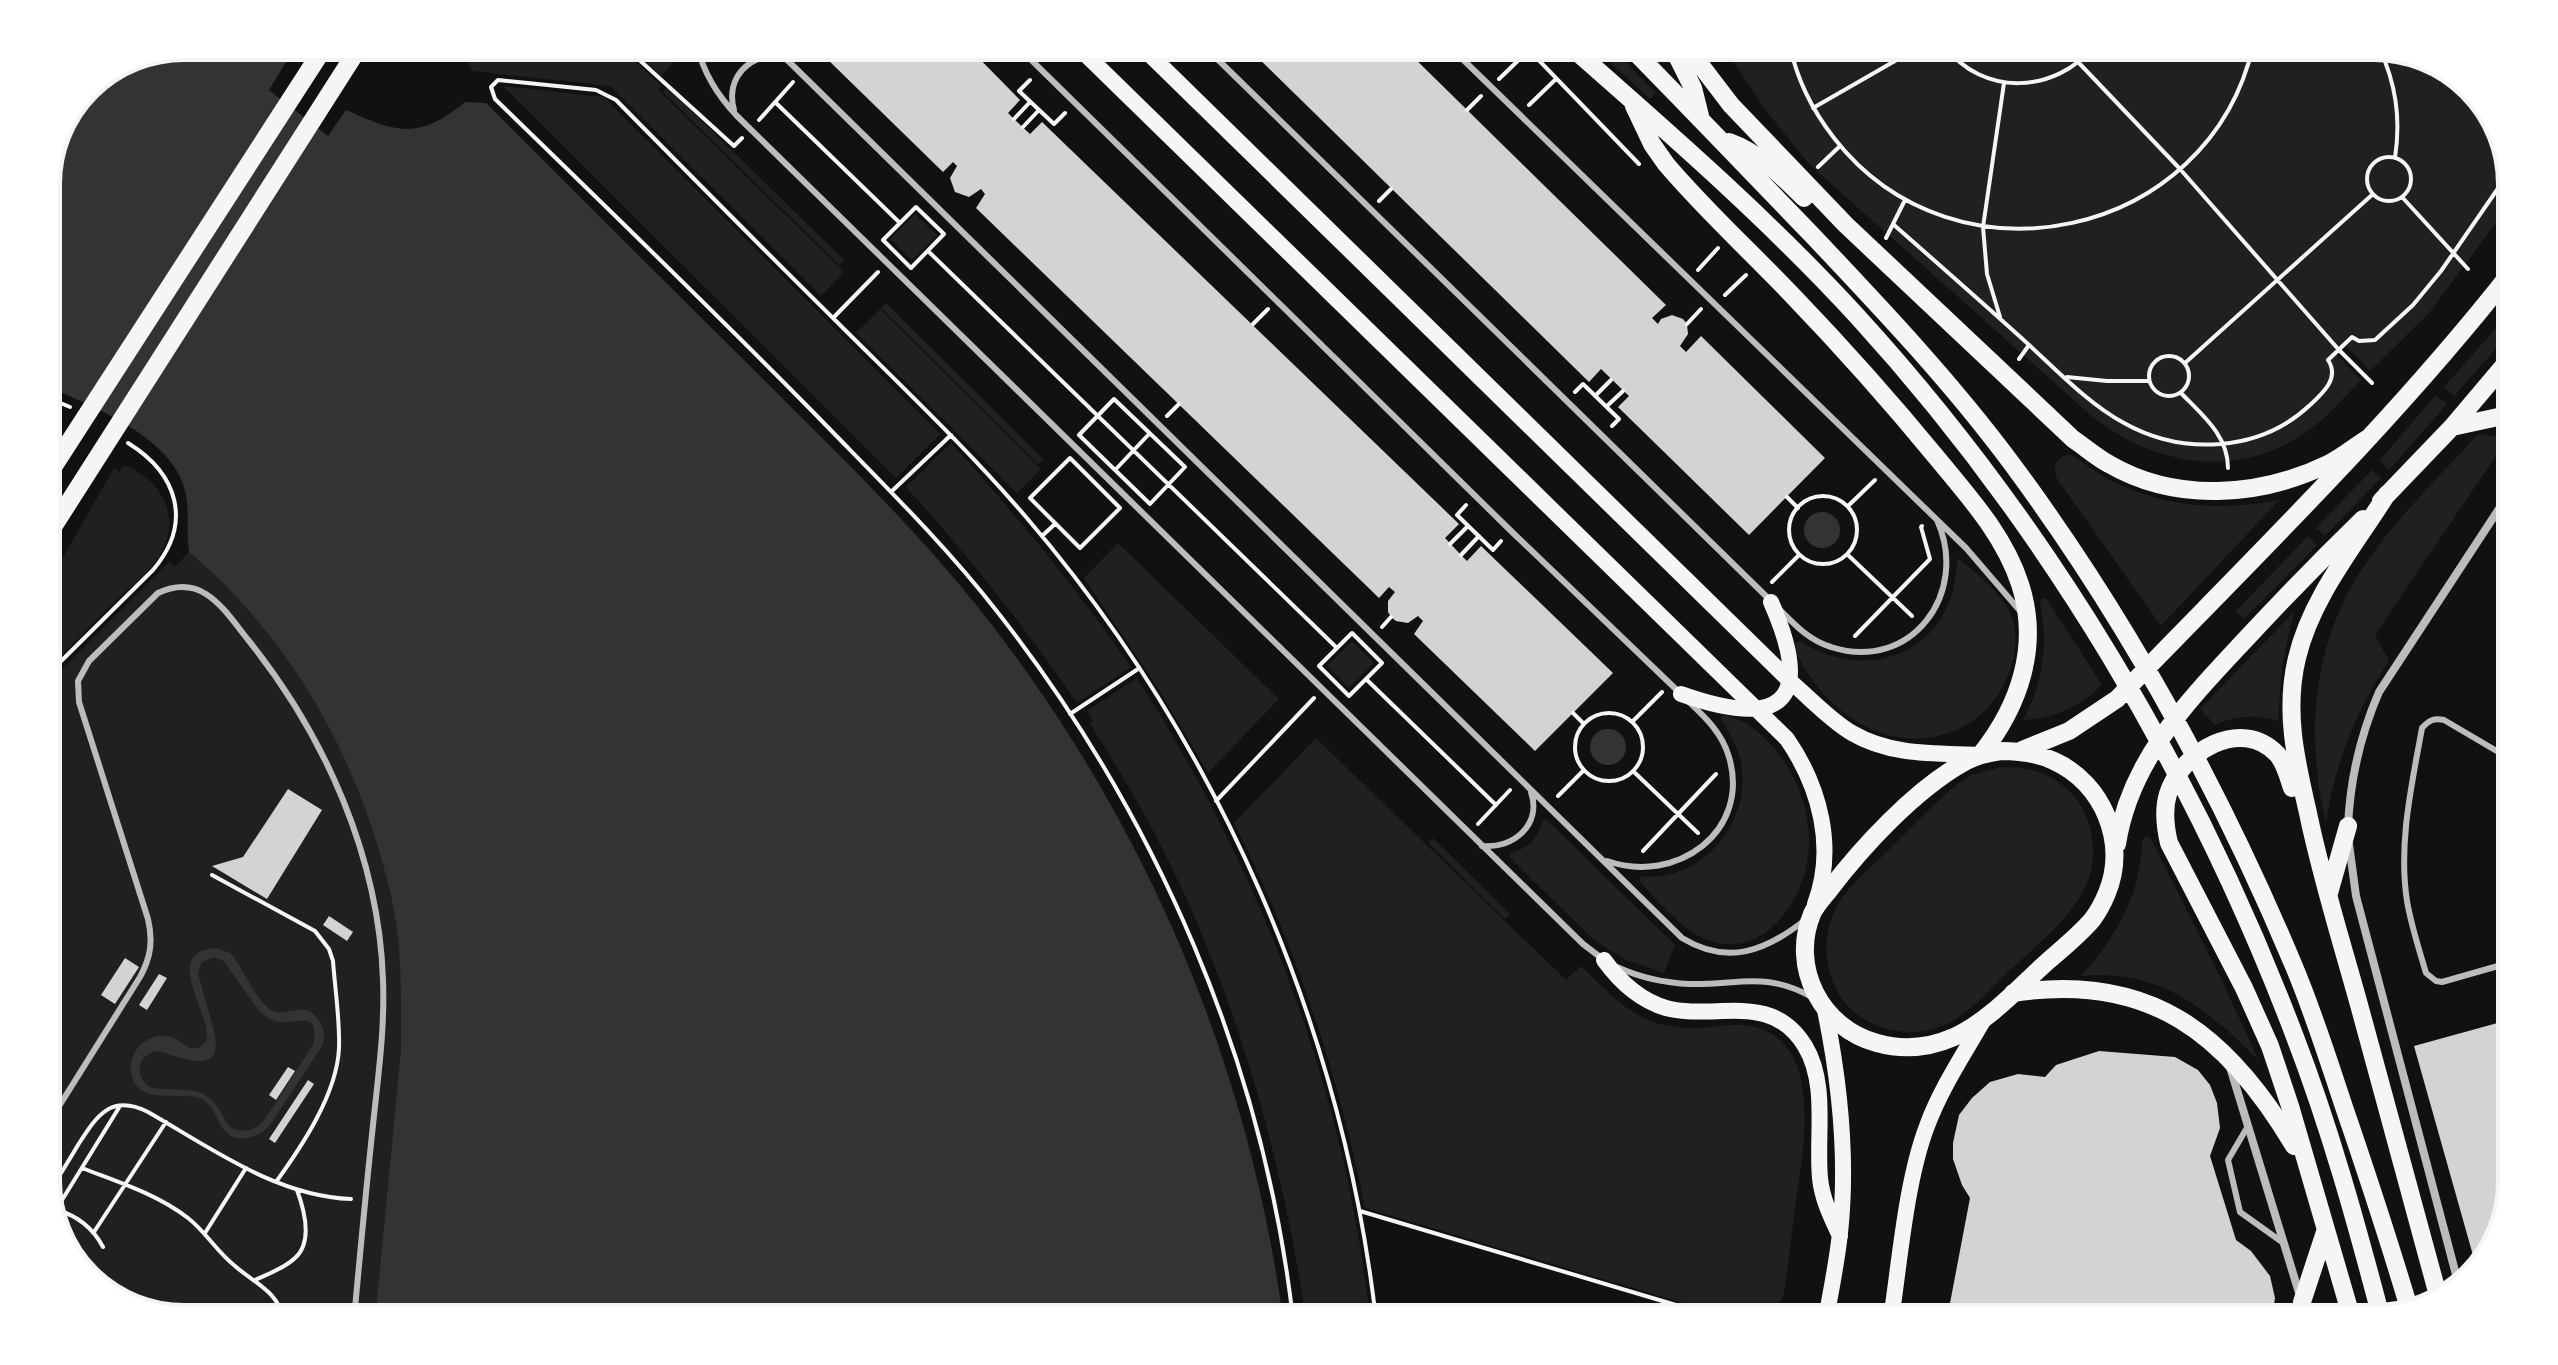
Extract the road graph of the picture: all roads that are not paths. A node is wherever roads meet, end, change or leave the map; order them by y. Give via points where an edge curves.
1 (316, 60) edge
2 (351, 60) edge
3 (702, 60) edge
4 (754, 60) edge
5 (786, 60) edge
6 (1031, 60) edge
7 (1091, 60) edge
8 (1155, 60) edge
9 (1218, 60) edge
10 (1463, 60) edge
11 (1586, 60) edge
12 (1643, 60) edge
13 (1679, 60) edge
14 (1697, 60) edge
15 (1631, 100) junction
16 (737, 116) junction
17 (1701, 120) junction
18 (1720, 139) junction
19 (1846, 225) junction
20 (2498, 289) edge
21 (2498, 373) edge
22 (2498, 417) edge
23 (2452, 427) junction
24 (2370, 437) junction
25 (60, 456) edge
26 (2387, 494) junction
27 (2498, 510) edge
28 (60, 516) edge
29 (1935, 518) junction
30 (1771, 602) junction
31 (2027, 619) junction
32 (1791, 682) junction
33 (1681, 694) junction
34 (1759, 710) junction
35 (2019, 751) junction
36 (2498, 752) edge
37 (1980, 754) junction
38 (1530, 789) junction
39 (2348, 826) junction
40 (1482, 846) junction
41 (2317, 857) junction
42 (1603, 859) junction
43 (2114, 859) junction
44 (2328, 896) junction
45 (1812, 913) junction
46 (1604, 960) junction
47 (2498, 966) edge
48 (2013, 993) junction
49 (1822, 1005) junction
50 (1986, 1016) junction
51 (2227, 1054) junction
52 (60, 1105) edge
53 (2248, 1126) junction
54 (2306, 1167) junction
55 (2325, 1232) junction
56 (1840, 1236) junction
57 (2282, 1242) junction
58 (2456, 1274) edge
59 (2436, 1288) edge
60 (2407, 1301) edge
61 (355, 1305) edge
62 (1828, 1305) edge
63 (1893, 1305) edge
64 (2303, 1305) edge
65 (2306, 1305) edge
66 (2348, 1305) edge
67 (2378, 1305) edge

1 - 25 main road
2 - 28 main road
3 - 16 lane via 714,90
4 - 16 lane via 735,79 732,98
5 - 38 lane
6 - 33 lane
7 - 34 main road
8 - 32 main road
9 - 30 lane
10 - 29 lane
11 - 15 main road
12 - 17 main road
13 - 17 main road
14 - 19 main road via 1731,105
15 - 31 main road via 1666,164 1863,371 1984,516 2011,562
15 - 67 main road via 1772,227 1859,318 1970,451 2115,665 2225,870 2272,977 2348,1194
16 - 40 lane
17 - 18 main road
18 - 19 main road via 1741,146 1825,217
18 - 60 main road via 1929,362 2010,462 2125,634 2179,729 2294,967
19 - 24 main road via 2073,439 2148,482 2190,491 2263,486 2329,463
20 - 24 main road
21 - 23 main road
22 - 23 main road
23 - 26 main road
24 - 35 main road via 2117,699 2069,731
26 - 41 main road via 2322,596 2297,657 2291,722
26 - 43 main road via 2259,625 2162,735 2126,807
27 - 39 street via 2379,692 2354,766
29 - 30 lane via 1946,543 1948,569 1937,605 1903,640 1880,649 1844,651 1810,638
29 - 31 lane
30 - 32 main road via 1785,641
31 - 37 main road via 2020,687
32 - 34 main road via 1782,699
32 - 37 main road via 1839,725 1879,746
33 - 34 main road
33 - 42 lane via 1712,724 1730,758 1731,796 1722,821 1707,842 1664,866 1640,868
34 - 45 main road via 1787,739 1815,793 1825,852
35 - 37 main road
35 - 43 main road via 2053,760 2094,793 2110,824
36 - 47 lane via 2444,720 2426,723 2412,783 2404,868 2413,931 2430,978 2442,982
37 - 45 main road via 1887,825
38 - 40 lane via 1533,809 1527,828 1512,842
38 - 42 lane
39 - 44 main road
39 - 58 street via 2356,896
40 - 46 lane
41 - 44 main road
41 - 54 main road via 2300,826 2286,770 2265,744 2232,737 2215,742 2176,776 2165,809 2169,843 2257,1017
42 - 45 lane via 1682,938 1710,951 1756,950
43 - 48 main road via 2108,891 2091,920
44 - 59 main road
45 - 49 main road via 1805,958
46 - 49 lane via 1653,980 1761,980 1790,986
46 - 56 main road via 1624,985 1650,1002 1681,1011 1760,1012 1796,1034 1815,1071 1820,1181
48 - 50 main road
48 - 51 main road via 2079,988 2144,1002 2174,1015
49 - 50 main road via 1857,1035 1902,1048 1955,1037
49 - 56 main road via 1842,1122
50 - 63 main road via 1926,1128
51 - 53 street
51 - 54 main road via 2283,1127
52 - 61 lane via 140,977 151,949 148,919 79,702 78,681 89,661 158,593 169,587 195,588 217,602 265,660 309,730 342,797 367,869 384,981
53 - 57 street
53 - 57 lane via 2228,1160 2238,1208
54 - 55 main road
55 - 65 main road
55 - 66 main road
56 - 62 main road
57 - 64 street

